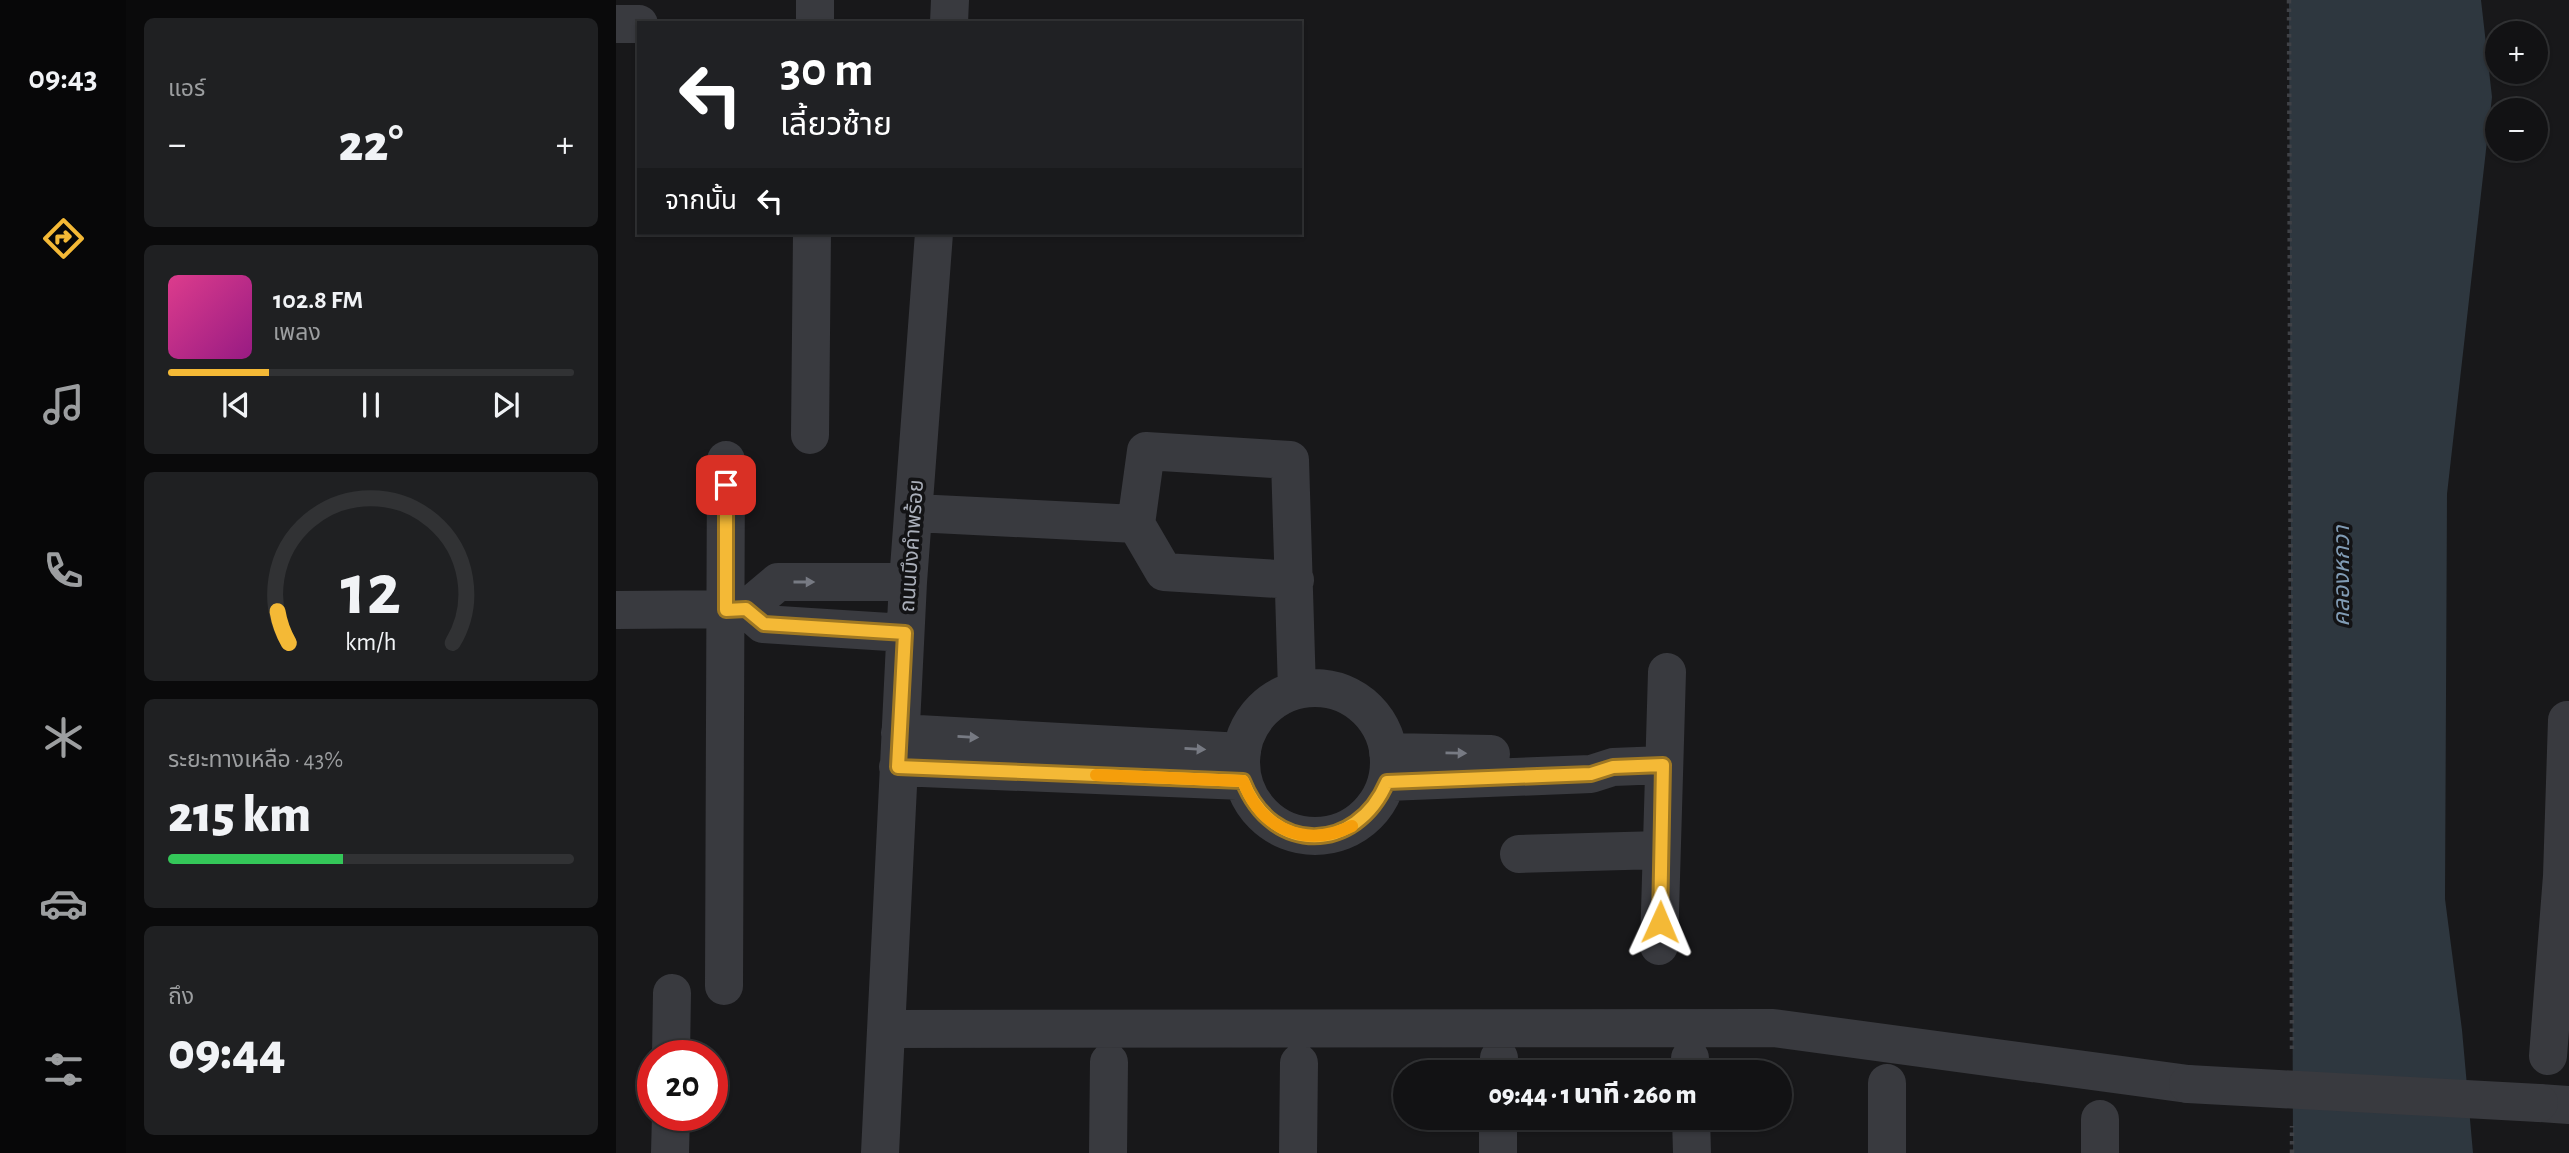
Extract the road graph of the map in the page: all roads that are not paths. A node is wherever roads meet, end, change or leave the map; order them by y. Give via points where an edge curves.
1 (815, 0) edge
2 (950, 0) edge
3 (815, 21) edge
4 (949, 21) edge
5 (616, 24) edge
6 (637, 24) edge
7 (812, 235) edge
8 (934, 235) edge
9 (810, 435) dead end
10 (726, 460) dead end
11 (915, 513) junction
12 (1136, 524) junction
13 (1295, 580) junction
14 (908, 582) junction
15 (616, 610) edge
16 (736, 610) junction
17 (905, 633) junction
18 (1667, 672) dead end
19 (1297, 690) junction
20 (2567, 720) dead end
21 (899, 750) junction
22 (1663, 765) junction
23 (1243, 766) junction
24 (1387, 767) junction
25 (1661, 850) junction
26 (1519, 854) dead end
27 (2566, 876) edge
28 (1660, 946) dead end
29 (724, 986) dead end
30 (672, 993) dead end
31 (886, 1029) junction
32 (671, 1040) edge
33 (2548, 1056) dead end
34 (1109, 1062) dead end
35 (1299, 1063) dead end
36 (1887, 1083) dead end
37 (2554, 1104) edge
38 (1498, 1130) edge
39 (1691, 1130) edge
40 (671, 1131) edge
41 (670, 1153) edge
42 (880, 1153) edge
43 (1108, 1153) edge
44 (1298, 1153) edge
45 (1498, 1153) edge
46 (1692, 1153) edge
47 (1887, 1153) edge

1 - 3 street
2 - 4 street
5 - 6 street
7 - 9 street
8 - 11 street, ถนนบึงคำพร้อย
10 - 16 street
11 - 12 street
11 - 14 street, ถนนบึงคำพร้อย
12 - 13 street via 1164,572
12 - 13 street via 1146,452 1286,457 1293,464
13 - 19 street
16 -> 14 street via 778,582
14 - 17 street, ถนนบึงคำพร้อย
15 - 16 street
16 - 17 street via 764,624
16 - 29 street
17 - 21 street, ถนนบึงคำพร้อย
18 - 22 street
19 - 23 street via 1263,709 1251,724
19 - 24 street via 1315,687 1352,698 1380,725
20 - 27 street
21 - 23 street
21 - 31 street, ถนนบึงคำพร้อย
22 - 24 street via 1613,767 1593,756
22 - 25 street
23 - 24 street via 1250,799 1262,815 1295,834 1314,837 1333,835 1367,816
25 - 26 street
25 - 28 street
27 - 33 street
30 - 32 street
31 - 37 street, bridge via 1773,1028 2188,1084
31 - 42 street, ถนนบึงคำพร้อย
34 - 43 street
35 - 44 street
36 - 47 street
38 - 45 street
39 - 46 street
40 - 41 street

